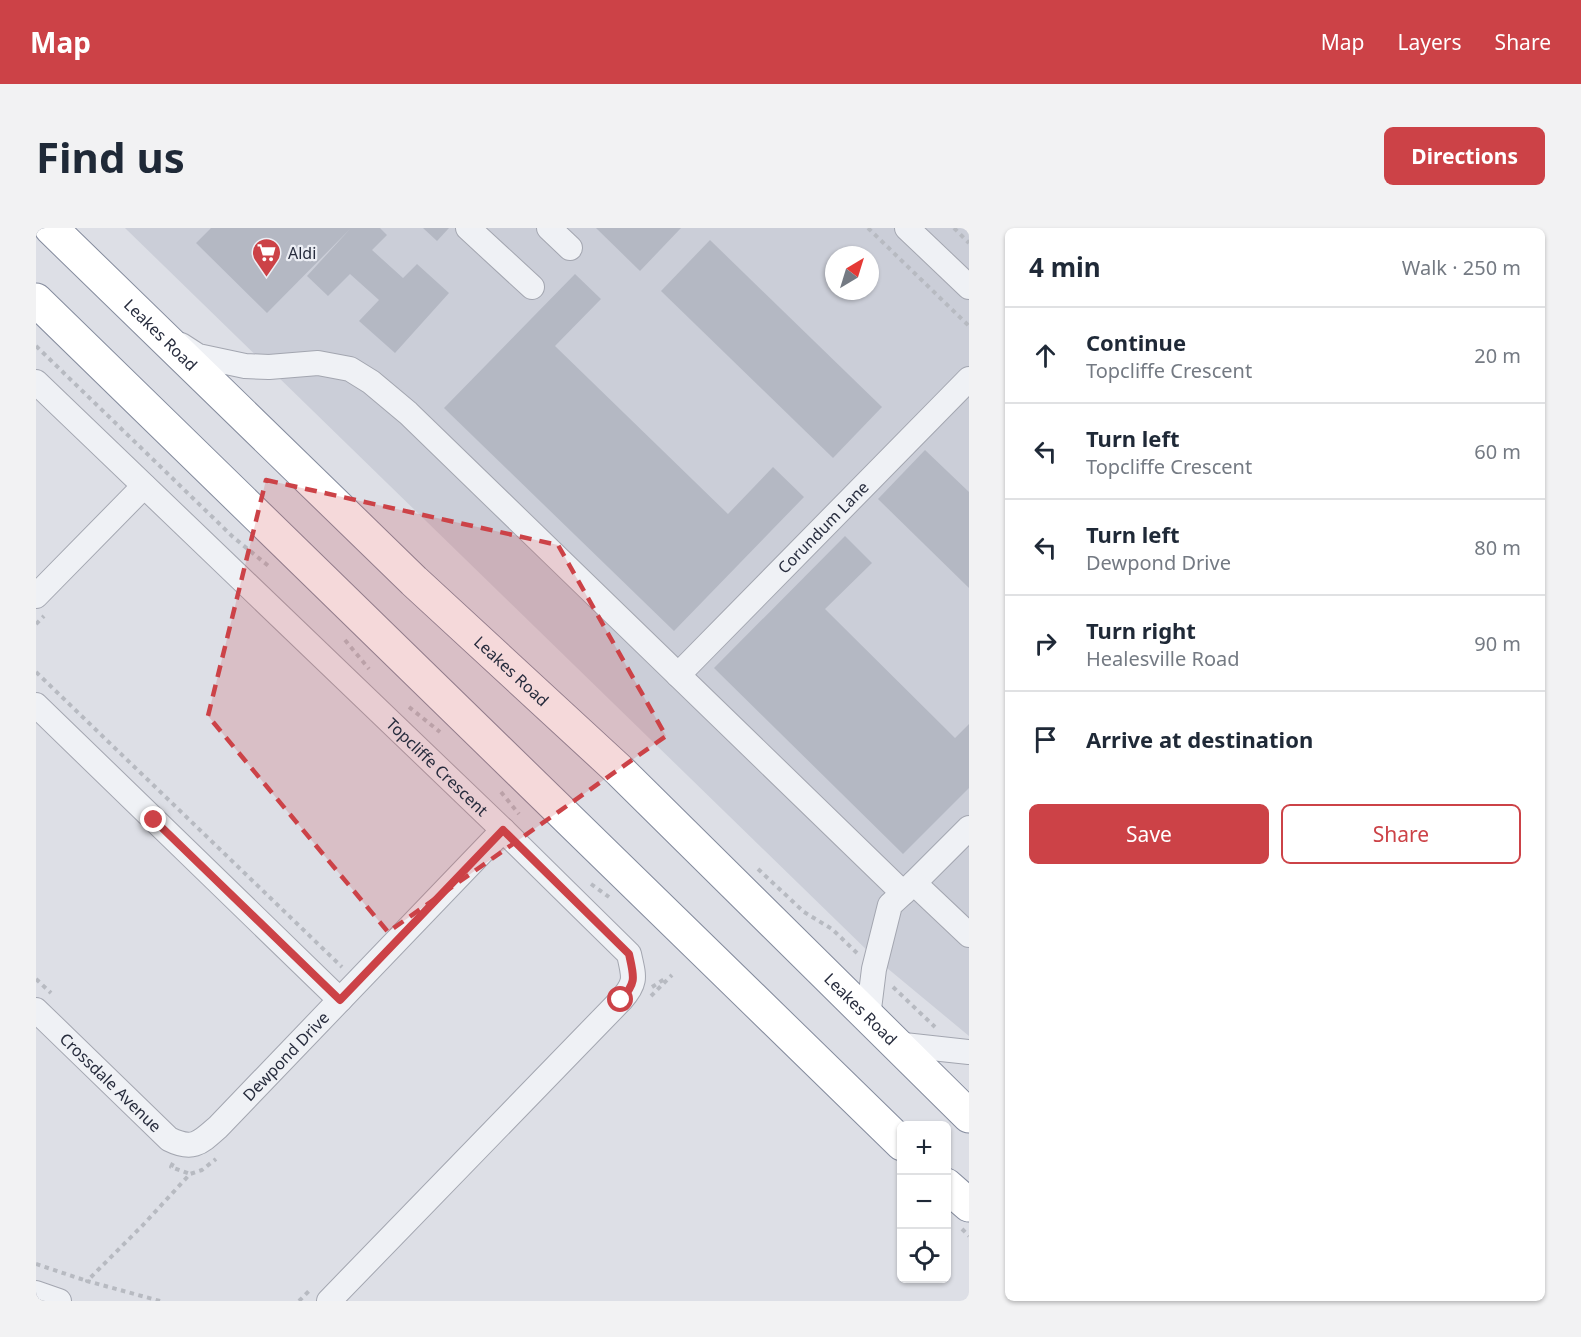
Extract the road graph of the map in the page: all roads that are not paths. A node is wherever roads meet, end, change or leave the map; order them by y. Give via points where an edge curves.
1 (51, 228) edge
2 (468, 228) edge
3 (549, 228) edge
4 (908, 228) edge
5 (570, 248) dead end
6 (532, 287) dead end
7 (969, 287) edge
8 (36, 300) edge
9 (149, 323) junction
10 (969, 379) edge
11 (36, 382) edge
12 (144, 486) junction
13 (36, 596) edge
14 (678, 675) junction
15 (37, 707) edge
16 (969, 828) edge
17 (503, 830) junction
18 (909, 888) junction
19 (969, 935) edge
20 (340, 1000) junction
21 (36, 1010) edge
22 (868, 1017) junction
23 (896, 1044) junction
24 (969, 1052) edge
25 (969, 1116) edge
26 (897, 1139) edge
27 (189, 1146) joint
28 (951, 1189) edge
29 (969, 1205) edge
30 (36, 1293) edge
31 (322, 1293) edge
32 (59, 1301) edge

1 - 9 highway, Leakes Road
2 - 6 street
3 - 5 street
4 - 7 street
8 - 26 highway
9 - 14 street via 198,356 245,366 318,363 350,369 371,382 408,413
9 - 22 highway, Leakes Road via 414,581 620,771
10 - 14 street, Corundum Lane
11 - 12 street, Topcliffe Crescent
12 - 13 street
12 - 17 street, Topcliffe Crescent
14 - 18 street
15 - 20 street
16 - 18 street
17 - 20 street, Dewpond Drive
17 - 31 street, Topcliffe Crescent via 629,954 634,974 632,988
18 - 19 street
18 - 22 street via 890,905 874,969
20 - 27 street, Dewpond Drive via 218,1127
21 - 27 street, Crossdale Avenue via 169,1139
22 - 23 highway, Leakes Road
23 - 24 street
23 - 25 highway, Leakes Road
28 - 29 highway
30 - 32 street

